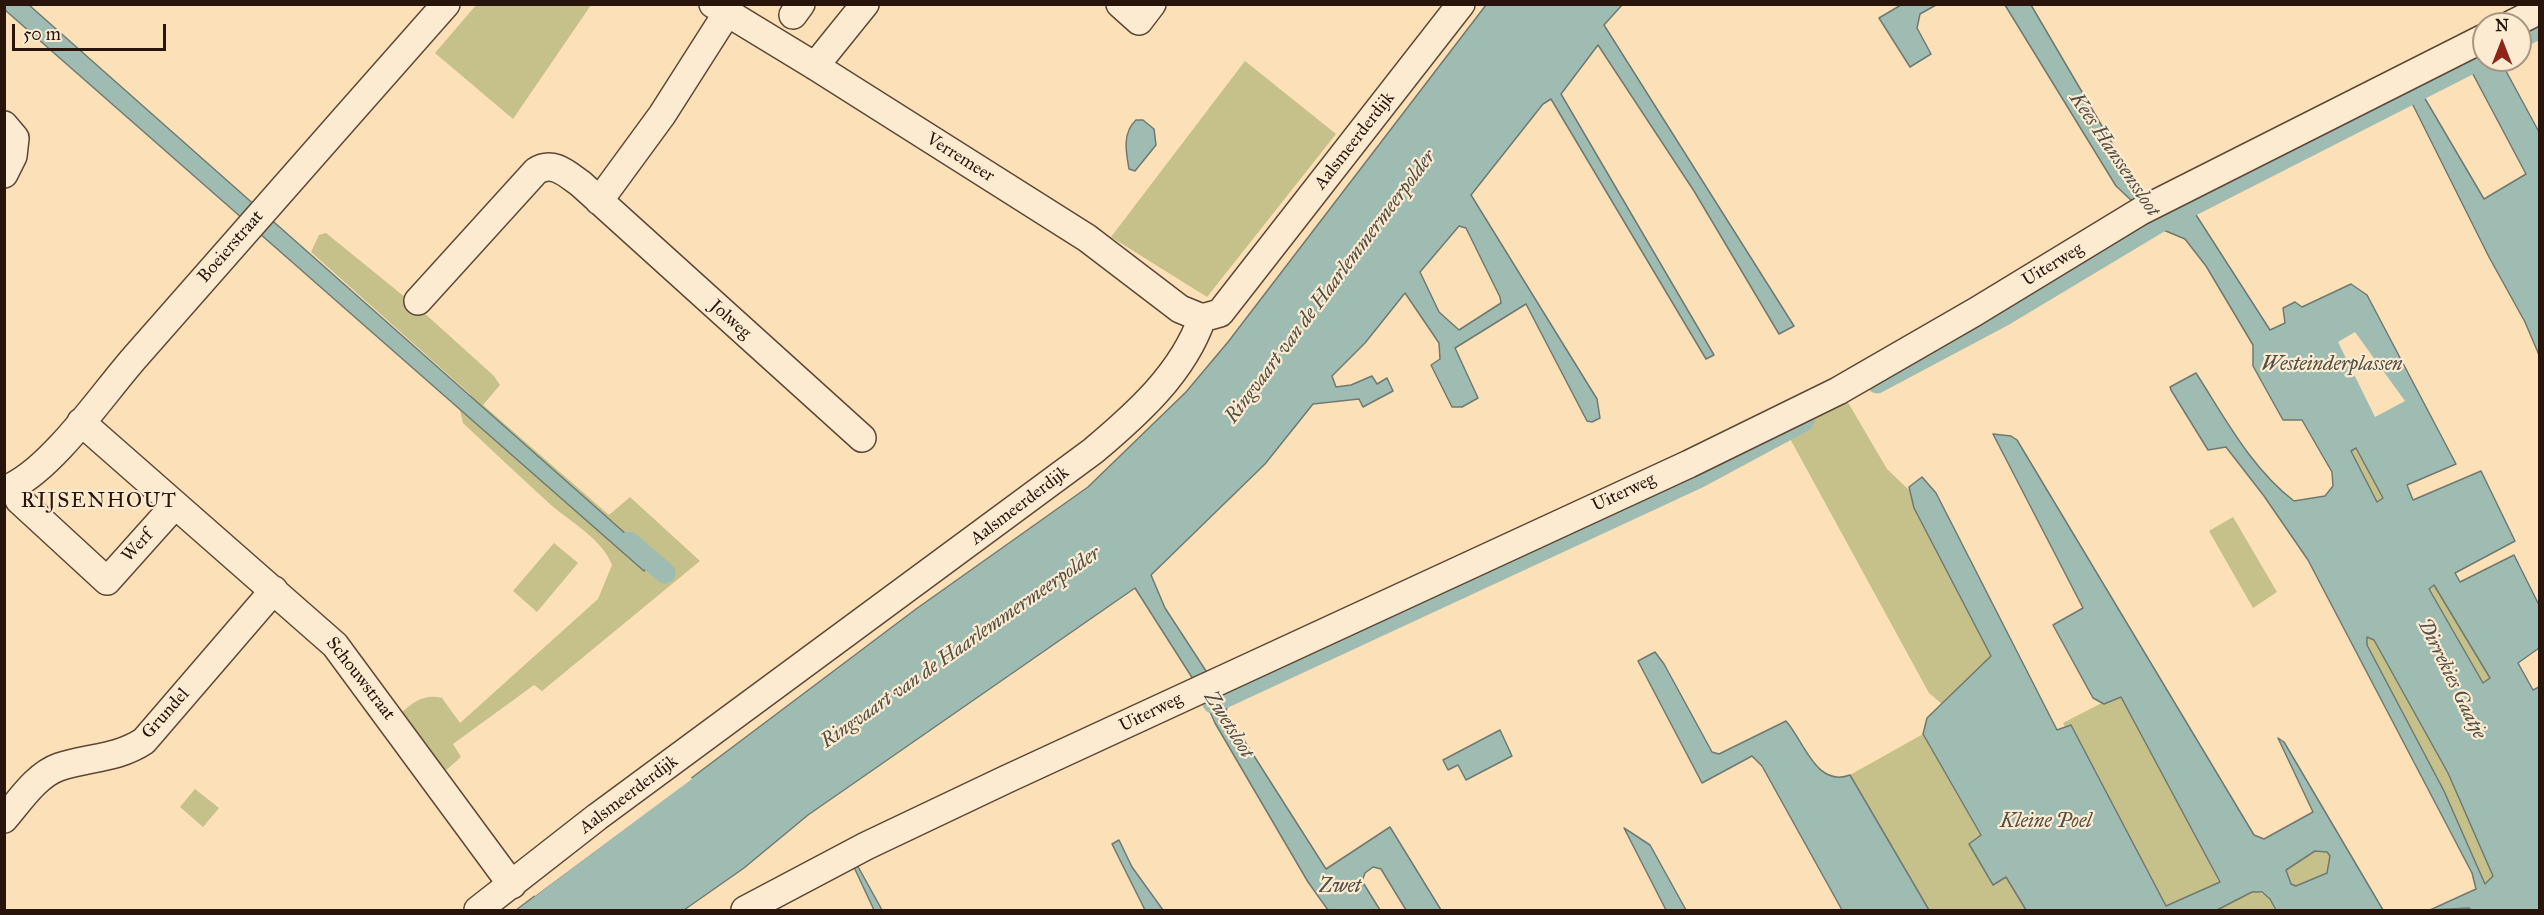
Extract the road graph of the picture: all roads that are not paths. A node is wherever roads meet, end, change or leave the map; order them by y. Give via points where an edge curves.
1 (446, 4) edge
2 (865, 4) edge
3 (1120, 4) edge
4 (1152, 4) edge
5 (1461, 4) edge
6 (720, 9) edge
7 (2472, 44) edge
8 (816, 66) junction
9 (4, 124) edge
10 (4, 174) edge
11 (599, 201) junction
12 (418, 301) dead end
13 (1202, 318) junction
14 (81, 422) junction
15 (862, 438) dead end
16 (9, 485) edge
17 (175, 505) junction
18 (274, 590) junction
19 (4, 819) edge
20 (512, 885) junction
21 (478, 910) edge
22 (745, 910) edge

1 - 14 street, Boeierstraat
2 - 8 street
3 - 4 street via 1139,21
5 - 13 street, Aalsmeerderdijk via 1220,313
6 - 8 street, Verremeer
6 - 11 street via 662,115
7 - 22 street, Uiterweg via 2147,207 1838,391 866,846
8 - 13 street, Verremeer via 1087,238 1180,309
9 - 10 street via 15,138 13,156
11 - 12 street, Jolweg via 558,168 543,167
11 - 15 street, Jolweg
13 - 20 street, Aalsmeerderdijk via 1193,344 1174,372 1093,451 597,817
14 - 16 street, Boeierstraat via 29,478
14 - 17 street
16 - 17 street, Werf via 19,500 107,581
17 - 18 street, Schouwstraat
18 - 19 street, Grundel via 144,741 128,751 57,767 40,778
18 - 20 street, Schouwstraat via 353,666
20 - 21 street, Aalsmeerderdijk

